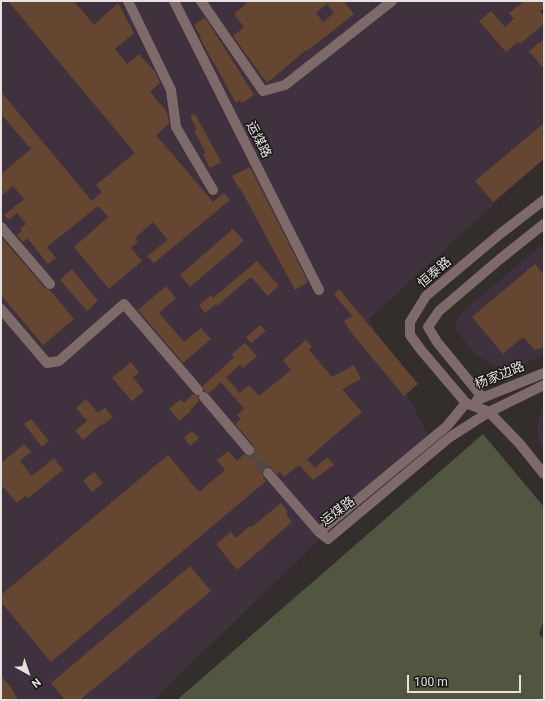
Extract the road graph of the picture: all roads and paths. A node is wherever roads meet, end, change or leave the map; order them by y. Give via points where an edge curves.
1 (128, 1) edge
2 (174, 1) edge
3 (201, 1) edge
4 (392, 1) edge
5 (213, 190) dead end
6 (544, 200) edge
7 (544, 224) edge
8 (1, 227) edge
9 (50, 284) dead end
10 (319, 290) dead end
11 (1, 309) edge
12 (544, 373) edge
13 (544, 385) edge
14 (483, 398) junction
15 (466, 403) junction
16 (489, 412) junction
17 (249, 450) tunnel mouth
18 (268, 473) tunnel mouth
19 (544, 474) edge
20 (319, 532) junction

1 - 5 street via 171,90 176,127
2 - 10 street, 运煤路
3 - 4 street via 263,91 285,85
6 - 15 street, 恒泰路 via 426,296 410,322 410,335
7 - 14 street via 438,311 428,326 437,342
8 - 9 street
11 - 17 street via 47,363 59,361 124,304
12 - 14 street, 杨家边路
13 - 16 street, 杨家边路
14 - 15 street, 杨家边路
15 - 16 street
15 - 20 street, 运煤路 via 447,426
16 - 19 street
16 - 20 street, 运煤路 via 450,437 328,539
18 - 20 street

